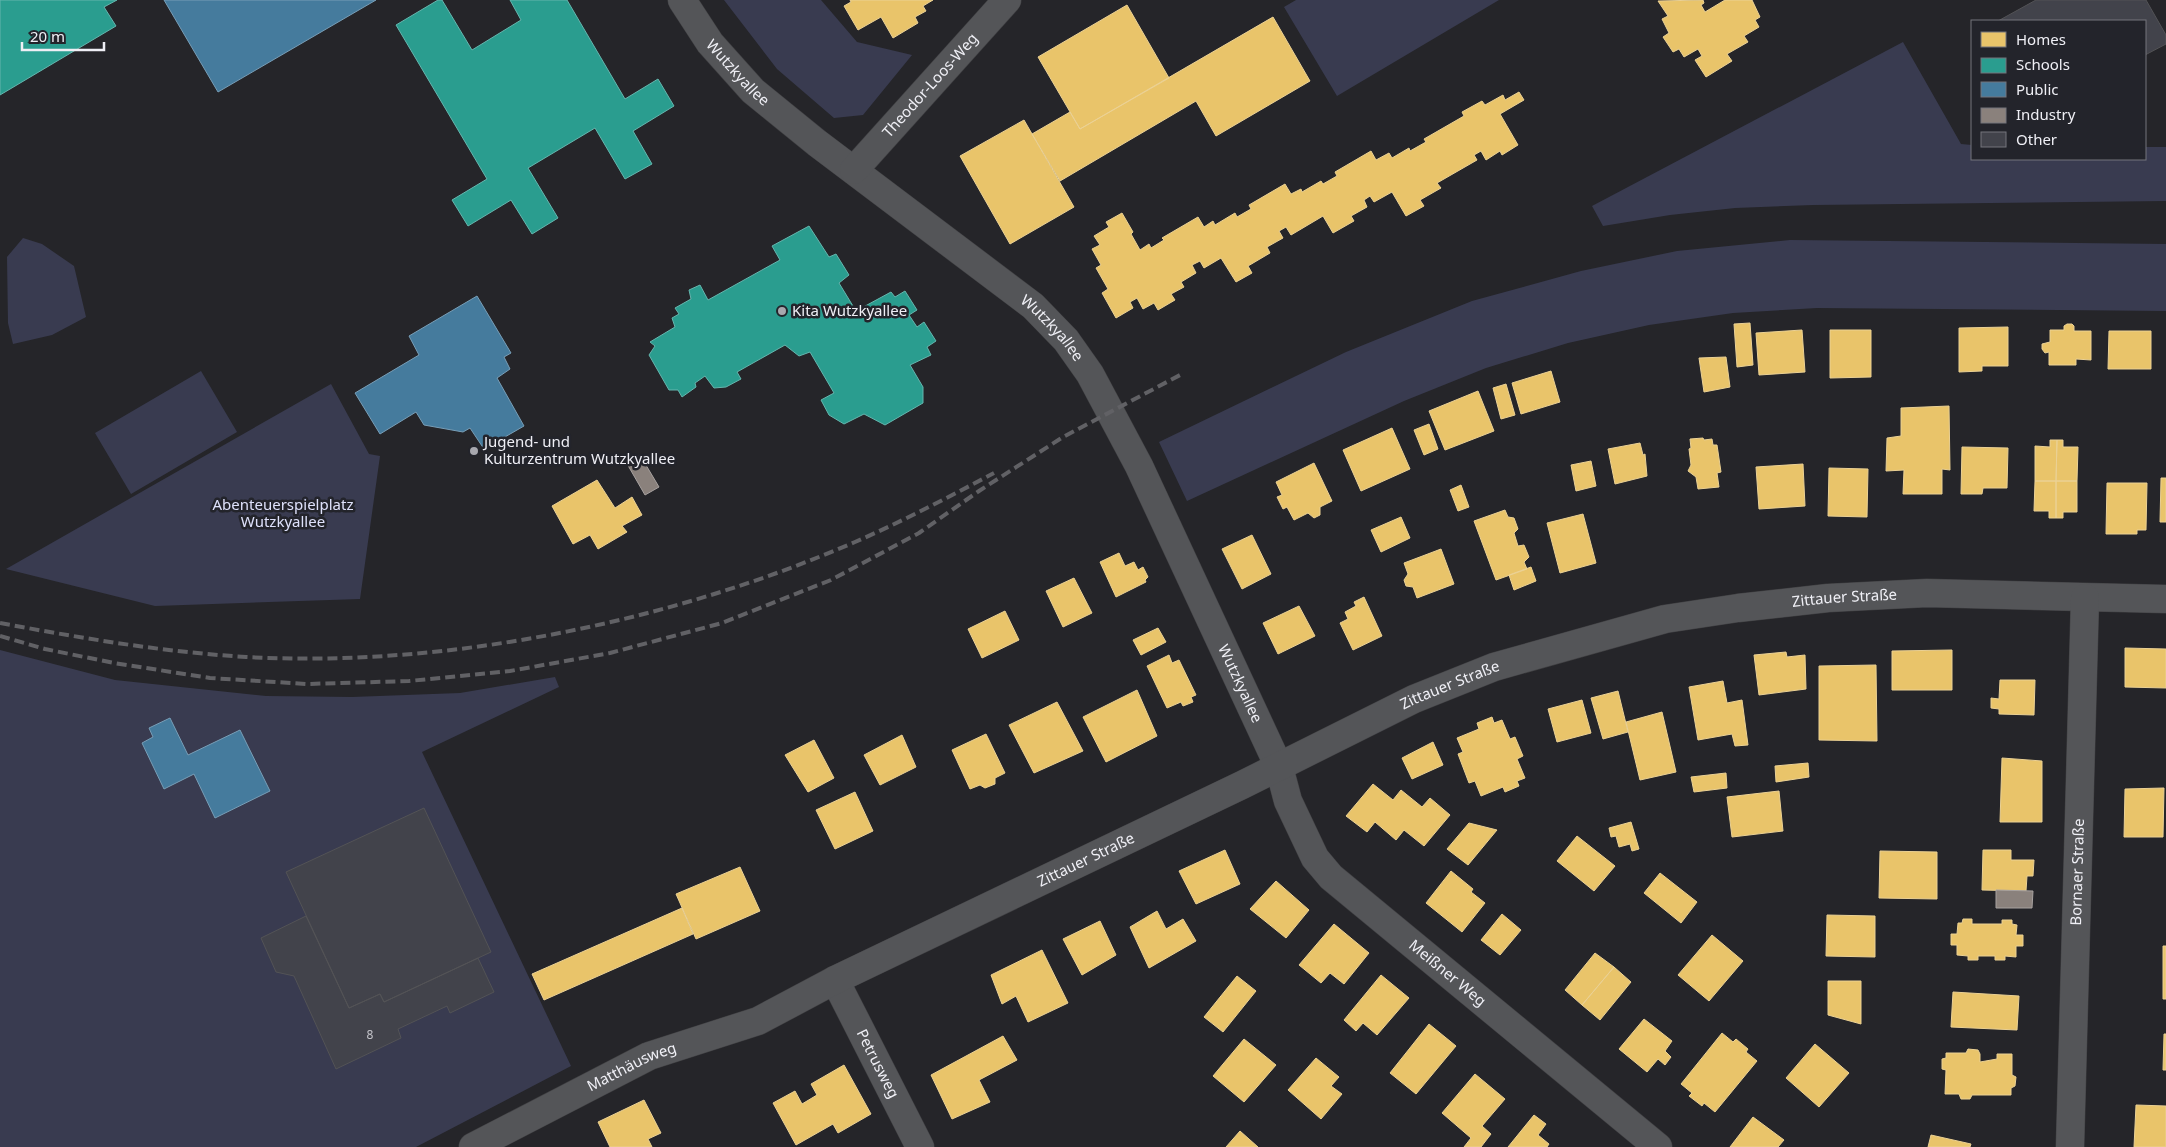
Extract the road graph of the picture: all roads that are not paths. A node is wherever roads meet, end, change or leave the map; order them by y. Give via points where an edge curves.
1 (682, 0) edge
2 (1007, 0) edge
3 (854, 170) junction
4 (2085, 598) junction
5 (2166, 599) edge
6 (1279, 767) junction
7 (835, 980) junction
8 (796, 1001) joint
9 (473, 1147) edge
10 (920, 1147) edge
11 (1658, 1147) edge
12 (2070, 1147) edge

1 - 3 street, Wutzkyallee via 710,43 753,91
2 - 3 street, Theodor-Loos-Weg
3 - 6 street, Wutzkyallee via 1033,306 1066,340 1090,374 1135,459
4 - 5 street, Zittauer Straße
4 - 6 street, Zittauer Straße via 1927,593 1828,598 1665,619 1494,667 1414,700
4 - 12 street, Bornaer Straße
6 - 7 street, Zittauer Straße
6 - 11 street, Meißner Weg via 1288,801 1314,858 1331,877
7 - 8 street, Zittauer Straße
7 - 10 street, Petrusweg
8 - 9 street, Matthäusweg via 758,1021 649,1056

